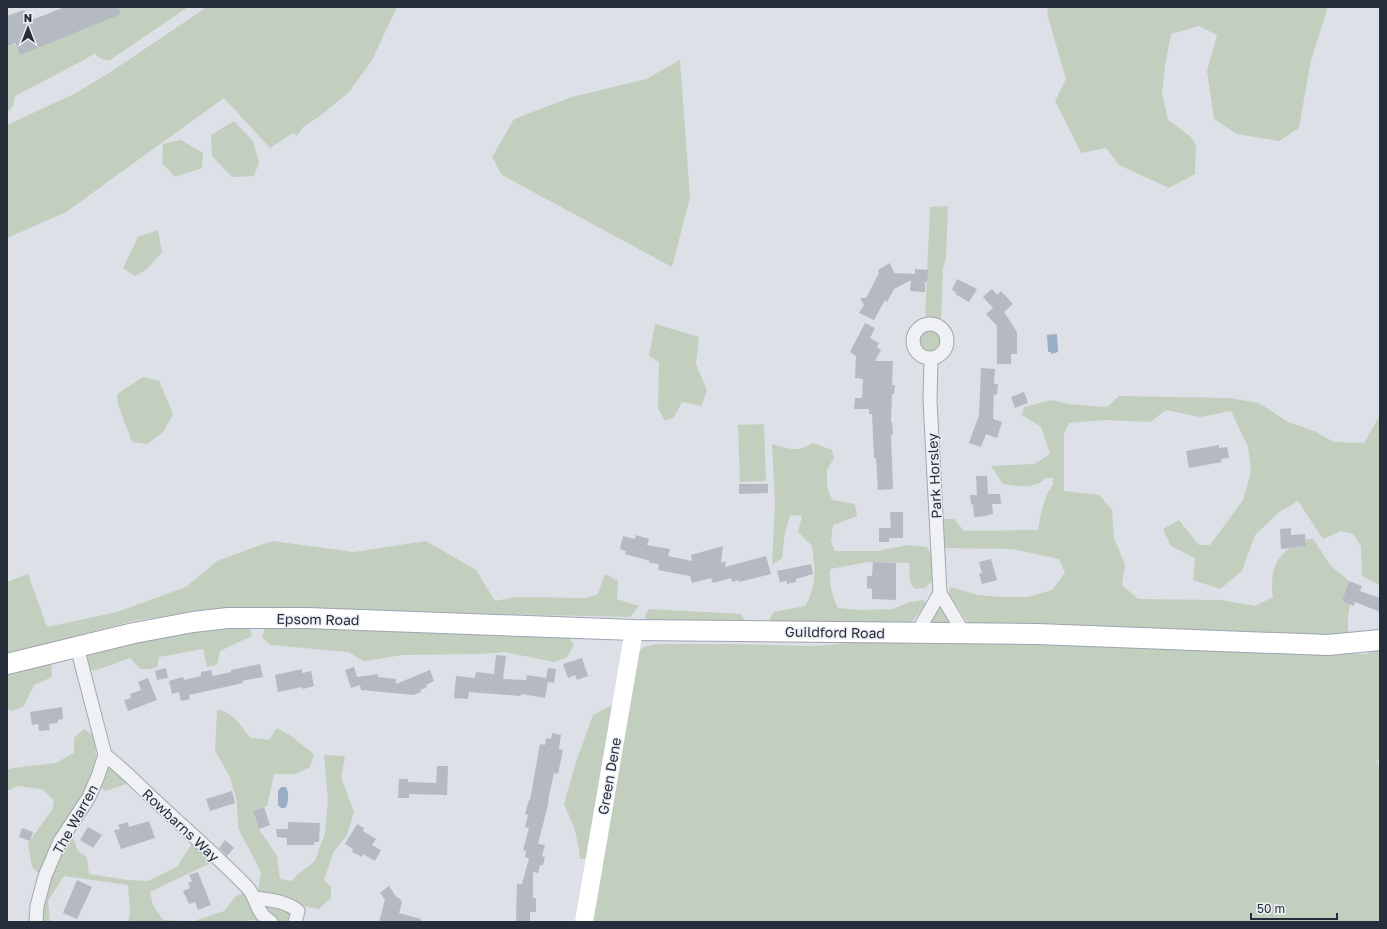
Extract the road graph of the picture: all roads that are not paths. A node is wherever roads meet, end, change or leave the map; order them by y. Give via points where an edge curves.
1 (930, 359) dead end
2 (940, 593) junction
3 (634, 630) junction
4 (919, 633) junction
5 (961, 633) junction
6 (1380, 640) edge
7 (77, 647) junction
8 (7, 664) edge
9 (105, 755) junction
10 (255, 898) junction
11 (36, 922) edge
12 (271, 922) edge
13 (295, 922) edge
14 (584, 922) edge

1 - 2 street, Park Horsley
2 - 4 street
2 - 5 street, Park Horsley
3 - 4 main road, Guildford Road
3 - 7 main road, Epsom Road via 307,618 228,618 134,633
3 - 14 street, Green Dene
4 - 5 main road, Guildford Road
5 - 6 main road, Guildford Road via 1328,645
7 - 8 main road, Epsom Road
7 - 9 street
9 - 10 street, Rowbarns Way via 230,869
9 - 11 street, The Warren via 89,797 60,841 45,876 37,906
10 - 12 street, Rowbarns Way via 261,913
10 - 13 street via 291,905 298,911

